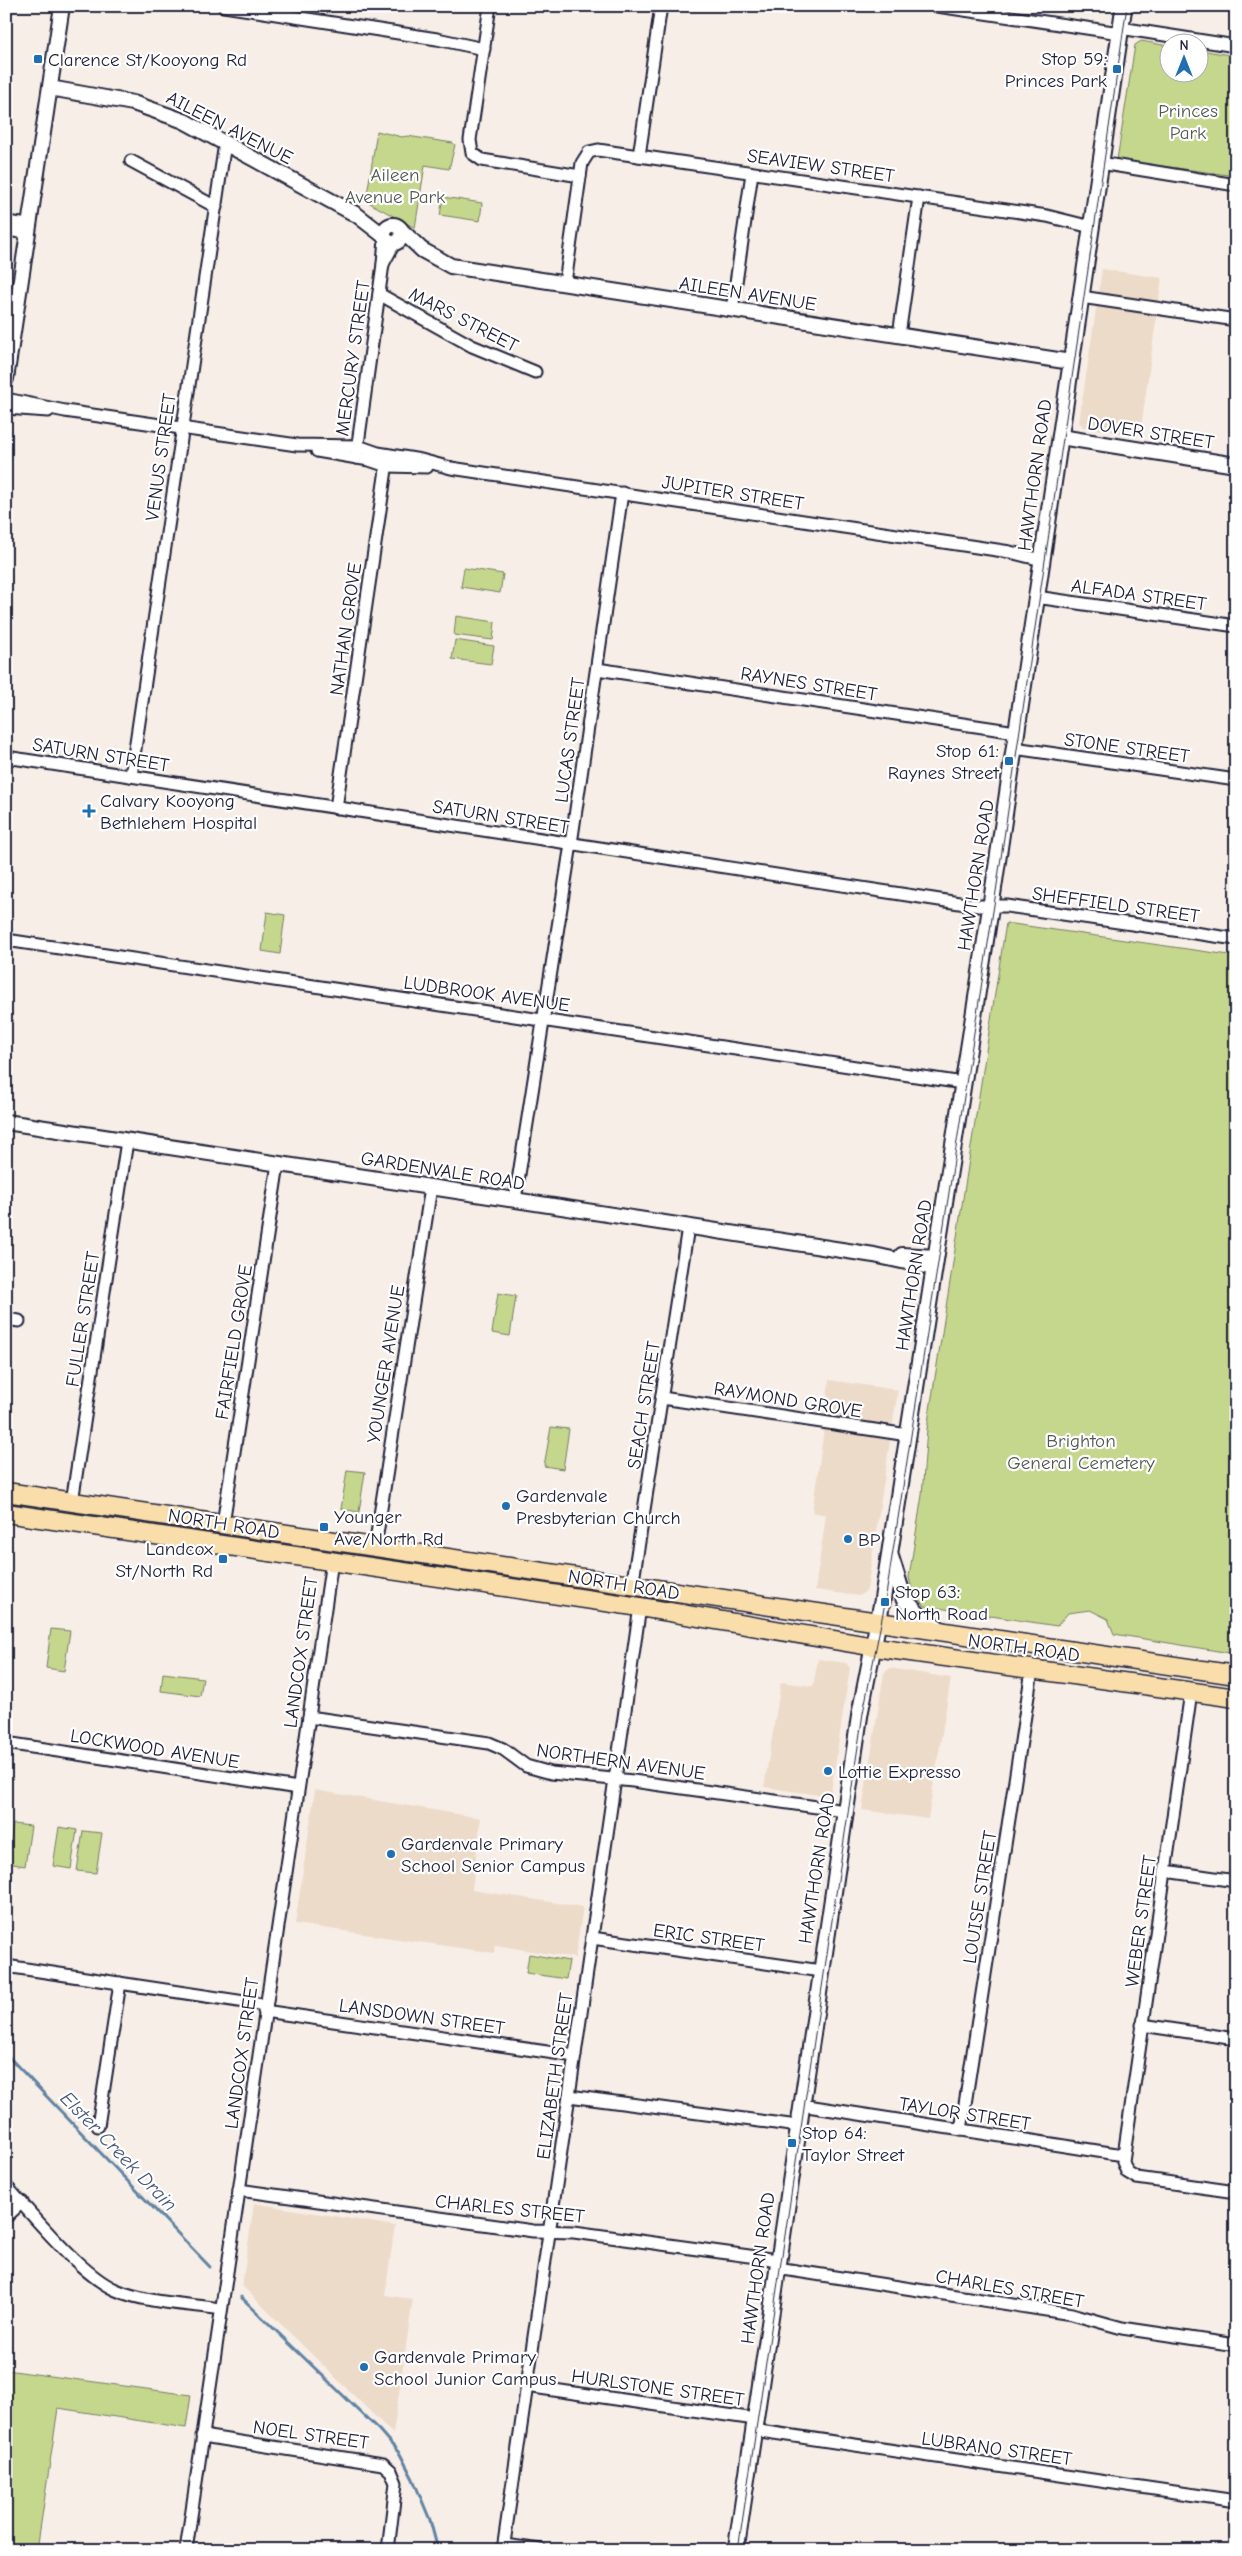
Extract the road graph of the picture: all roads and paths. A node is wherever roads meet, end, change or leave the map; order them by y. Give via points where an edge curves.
1 (62, 6) edge
2 (224, 6) edge
3 (490, 6) edge
4 (661, 6) edge
5 (937, 6) edge
6 (1124, 6) edge
7 (275, 10) edge
8 (1120, 31) junction
9 (484, 46) junction
10 (1236, 46) edge
11 (50, 88) junction
12 (225, 143) junction
13 (639, 156) junction
14 (131, 161) dead end
15 (1100, 163) junction
16 (752, 173) junction
17 (580, 176) junction
18 (1236, 185) edge
19 (919, 197) junction
20 (216, 207) junction
21 (6, 222) edge
22 (1092, 222) junction
23 (29, 229) junction
24 (6, 230) edge
25 (392, 235) junction
26 (565, 283) junction
27 (379, 294) junction
28 (1081, 297) junction
29 (732, 310) junction
30 (1236, 320) edge
31 (899, 335) junction
32 (1071, 362) junction
33 (535, 372) dead end
34 (6, 379) edge
35 (6, 399) edge
36 (6, 408) edge
37 (65, 411) junction
38 (182, 428) junction
39 (1060, 437) junction
40 (357, 452) junction
41 (387, 461) junction
42 (1236, 465) edge
43 (622, 493) junction
44 (1042, 556) junction
45 (1036, 597) junction
46 (1236, 626) edge
47 (597, 669) junction
48 (1016, 732) junction
49 (1014, 748) junction
50 (6, 757) edge
51 (131, 776) junction
52 (1236, 780) edge
53 (336, 808) junction
54 (571, 844) junction
55 (991, 905) junction
56 (1236, 938) edge
57 (6, 940) edge
58 (543, 1019) junction
59 (963, 1083) junction
60 (6, 1122) edge
61 (127, 1141) junction
62 (278, 1164) junction
63 (431, 1187) junction
64 (515, 1200) junction
65 (688, 1227) junction
66 (935, 1263) junction
67 (6, 1319) edge
68 (19, 1321) dead end
69 (662, 1398) junction
70 (908, 1435) junction
71 (6, 1492) edge
72 (72, 1502) junction
73 (6, 1513) edge
74 (148, 1513) junction
75 (223, 1524) junction
76 (145, 1533) junction
77 (375, 1547) junction
78 (889, 1554) junction
79 (332, 1561) junction
80 (632, 1587) junction
81 (640, 1607) junction
82 (805, 1610) junction
83 (878, 1621) junction
84 (941, 1630) junction
85 (802, 1635) junction
86 (872, 1646) junction
87 (1032, 1670) junction
88 (1236, 1675) edge
89 (1191, 1692) junction
90 (1236, 1698) edge
91 (308, 1717) junction
92 (6, 1743) edge
93 (615, 1780) junction
94 (298, 1788) junction
95 (845, 1811) junction
96 (1165, 1871) junction
97 (1236, 1881) edge
98 (592, 1938) junction
99 (6, 1966) edge
100 (821, 1971) junction
101 (120, 1983) junction
102 (265, 2008) junction
103 (1142, 2025) junction
104 (1236, 2039) edge
105 (575, 2056) junction
106 (569, 2096) junction
107 (801, 2105) junction
108 (98, 2126) dead end
109 (798, 2126) junction
110 (961, 2130) junction
111 (1123, 2155) junction
112 (6, 2186) edge
113 (239, 2190) junction
114 (1236, 2192) edge
115 (22, 2202) junction
116 (6, 2217) edge
117 (549, 2231) junction
118 (778, 2264) junction
119 (221, 2308) junction
120 (1236, 2344) edge
121 (526, 2386) junction
122 (754, 2424) junction
123 (202, 2436) junction
124 (1236, 2501) edge
125 (504, 2547) edge
126 (186, 2550) edge
127 (388, 2550) edge
128 (541, 2550) edge
129 (736, 2550) edge

1 - 11 street
2 - 7 street
3 - 9 street
4 - 13 street
5 - 8 street
6 - 8 main road, HAWTHORN ROAD
7 - 9 street
8 - 10 street
8 - 15 main road, HAWTHORN ROAD
9 - 17 street via 470,140 472,153 482,160
11 - 12 street, AILEEN AVENUE via 151,107
11 - 23 street
12 - 20 street, VENUS STREET
12 - 25 street, AILEEN AVENUE
13 - 16 street, SEAVIEW STREET
13 - 17 street, SEAVIEW STREET via 602,150 589,152
14 - 20 street
15 - 18 street
15 - 22 main road, HAWTHORN ROAD
16 - 19 street, SEAVIEW STREET
16 - 29 street
17 - 26 street
19 - 22 street, SEAVIEW STREET
19 - 31 street
20 - 38 street, VENUS STREET
21 - 23 street
22 - 28 main road, HAWTHORN ROAD
23 - 24 street
23 - 34 street
25 - 26 street, AILEEN AVENUE via 451,266
25 - 27 street, MERCURY STREET
26 - 29 street, AILEEN AVENUE
27 - 33 street, MARS STREET via 472,346
27 - 40 street, MERCURY STREET
28 - 30 street
28 - 32 main road, HAWTHORN ROAD
29 - 31 street, AILEEN AVENUE
31 - 32 street, AILEEN AVENUE
32 - 39 main road, HAWTHORN ROAD
35 - 37 street, JUPITER STREET
36 - 37 street, JUPITER STREET via 34,412
37 - 38 street, JUPITER STREET
38 - 40 street, JUPITER STREET via 296,445 329,454
38 - 51 street, VENUS STREET
39 - 42 street, DOVER STREET
39 - 44 main road, HAWTHORN ROAD
40 - 41 street, JUPITER STREET
41 - 43 street, JUPITER STREET via 421,460 451,468
41 - 53 street, NATHAN GROVE
43 - 44 street, JUPITER STREET
43 - 47 street, LUCAS STREET
44 - 45 main road, HAWTHORN ROAD
45 - 46 street, ALFADA STREET
45 - 48 main road, HAWTHORN ROAD
47 - 48 street, RAYNES STREET
47 - 54 street, LUCAS STREET
48 - 49 main road, HAWTHORN ROAD
49 - 52 street, STONE STREET
49 - 55 main road, HAWTHORN ROAD
50 - 51 street, SATURN STREET
51 - 53 street, SATURN STREET
53 - 54 street, SATURN STREET
54 - 55 street, SATURN STREET via 979,906
54 - 58 street, LUCAS STREET
55 - 56 street, SHEFFIELD STREET
55 - 59 main road, HAWTHORN ROAD
57 - 58 street, LUDBROOK AVENUE
58 - 59 street, LUDBROOK AVENUE
58 - 64 street, LUCAS STREET
59 - 66 main road, HAWTHORN ROAD
60 - 61 street, GARDENVALE ROAD
61 - 62 street, GARDENVALE ROAD
61 - 72 street, FULLER STREET
62 - 63 street, GARDENVALE ROAD
62 - 75 street, FAIRFIELD GROVE
63 - 64 street, GARDENVALE ROAD
63 - 77 street, YOUNGER AVENUE
64 - 65 street, GARDENVALE ROAD
65 - 66 street, GARDENVALE ROAD
65 - 69 street, SEACH STREET
66 - 70 main road, HAWTHORN ROAD
67 - 68 street
69 - 70 street, RAYMOND GROVE
69 - 80 street, SEACH STREET
70 - 78 main road, HAWTHORN ROAD
71 - 72 highway, NORTH ROAD
72 - 74 highway, NORTH ROAD
73 - 76 highway, NORTH ROAD
74 - 75 highway, NORTH ROAD
74 - 76 highway
75 - 77 highway, NORTH ROAD
76 - 79 highway, NORTH ROAD
77 - 80 highway, NORTH ROAD
78 - 83 main road, HAWTHORN ROAD
78 - 84 main road via 904,1599 920,1616
79 - 81 highway, NORTH ROAD
79 - 91 street, LANDCOX STREET
80 - 82 highway, NORTH ROAD
81 - 85 highway, NORTH ROAD
81 - 93 street, ELIZABETH STREET
82 - 83 highway, NORTH ROAD
82 - 85 highway
83 - 84 highway, NORTH ROAD
83 - 86 main road, HAWTHORN ROAD
84 - 88 highway, NORTH ROAD
85 - 86 highway, NORTH ROAD
86 - 87 highway, NORTH ROAD
86 - 95 main road, HAWTHORN ROAD
87 - 89 highway, NORTH ROAD
87 - 110 street, LOUISE STREET
89 - 90 highway, NORTH ROAD
89 - 96 street, WEBER STREET
91 - 93 street, NORTHERN AVENUE via 489,1743 533,1769 581,1778
91 - 94 street, LANDCOX STREET
92 - 94 street, LOCKWOOD AVENUE
93 - 95 street, NORTHERN AVENUE
93 - 98 street, ELIZABETH STREET
94 - 102 street, LANDCOX STREET
95 - 100 main road, HAWTHORN ROAD
96 - 97 street
96 - 103 street, WEBER STREET
98 - 100 street, ERIC STREET
98 - 105 street, ELIZABETH STREET
99 - 101 street, LANSDOWN STREET
100 - 107 main road, HAWTHORN ROAD
101 - 102 street, LANSDOWN STREET
101 - 108 street
102 - 105 street, LANSDOWN STREET
102 - 113 street, LANDCOX STREET
103 - 104 street
103 - 111 street, WEBER STREET
105 - 106 street, ELIZABETH STREET
106 - 109 street
106 - 117 street, ELIZABETH STREET
107 - 109 main road, HAWTHORN ROAD
107 - 110 street, TAYLOR STREET
109 - 118 main road, HAWTHORN ROAD
110 - 111 street, TAYLOR STREET
111 - 114 street via 1124,2168 1133,2177
112 - 115 street
113 - 117 street, CHARLES STREET
113 - 119 street, LANDCOX STREET
115 - 116 street
115 - 119 street via 102,2283 145,2298
117 - 118 street, CHARLES STREET via 574,2232
117 - 121 street, ELIZABETH STREET
118 - 120 street, CHARLES STREET via 1062,2313 1122,2328
118 - 122 main road, HAWTHORN ROAD
119 - 123 street, LANDCOX STREET
121 - 122 street, HURLSTONE STREET
121 - 125 street, ELIZABETH STREET
122 - 124 street, LUBRANO STREET
122 - 129 main road, HAWTHORN ROAD
123 - 126 street, LANDCOX STREET
123 - 127 street, NOEL STREET via 383,2464 391,2471 396,2483
125 - 128 street

